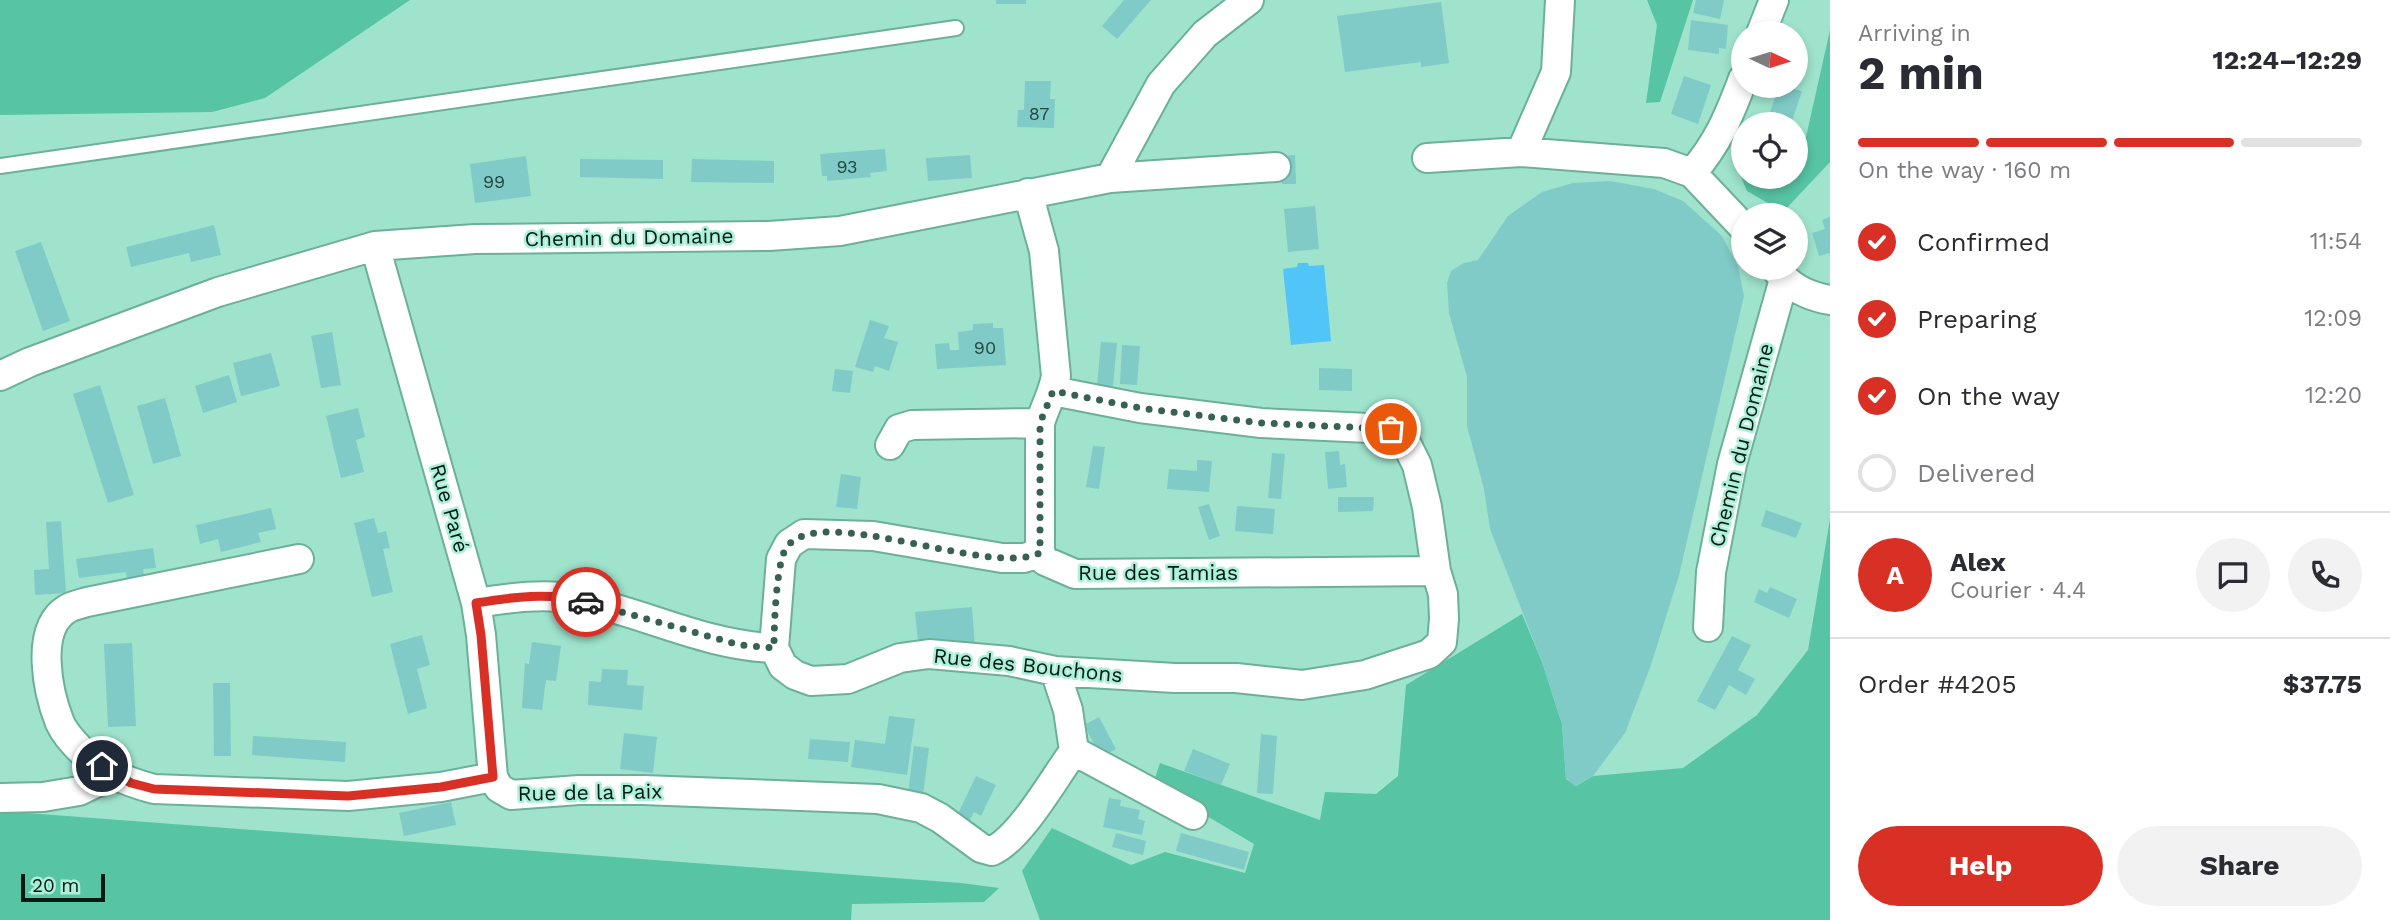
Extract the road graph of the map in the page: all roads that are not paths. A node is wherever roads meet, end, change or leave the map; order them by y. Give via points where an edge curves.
1 (1249, 0) edge
2 (1560, 0) edge
3 (1774, 0) edge
4 (1766, 21) edge
5 (956, 28) dead end
6 (1736, 98) edge
7 (1521, 152) junction
8 (1427, 158) dead end
9 (0, 166) edge
10 (1276, 167) dead end
11 (1692, 173) junction
12 (1110, 178) junction
13 (1028, 193) junction
14 (1731, 214) edge
15 (375, 246) junction
16 (1778, 280) edge
17 (1787, 280) edge
18 (1830, 300) edge
19 (0, 376) edge
20 (1053, 391) junction
21 (1040, 423) junction
22 (890, 445) dead end
23 (1040, 553) junction
24 (299, 559) dead end
25 (1436, 571) junction
26 (476, 603) junction
27 (1708, 627) dead end
28 (774, 648) junction
29 (1055, 671) junction
30 (1074, 751) junction
31 (114, 774) junction
32 (493, 777) junction
33 (0, 798) edge
34 (1193, 815) dead end

1 - 12 street via 1205,34 1161,84
2 - 7 street via 1556,72
3 - 4 street
5 - 9 lane
6 - 11 street via 1709,153
7 - 8 street
7 - 11 street via 1664,163
10 - 12 street, Chemin du Domaine
11 - 14 street
12 - 13 street, Chemin du Domaine
13 - 15 street, Chemin du Domaine via 840,232 475,239
13 - 20 street via 1048,282 1056,376
15 - 19 street, Chemin du Domaine via 218,292
15 - 26 street, Rue Paré
16 - 27 street, Chemin du Domaine via 1732,464 1711,572
17 - 18 street via 1804,293
20 - 21 street
20 - 25 street via 1140,408 1261,423 1391,429 1405,441 1417,465
21 - 22 street via 912,425 899,429
21 - 23 street
23 - 25 street, Rue des Tamias via 1045,561 1075,573
23 - 28 street via 1002,558 873,536 804,534 789,544 781,559
24 - 31 street, Rue de la Paix via 87,602 67,609 53,622 47,638 48,685 61,726 89,758
25 - 29 street, Rue des Bouchons via 1443,594 1442,642 1429,654 1365,676 1302,685
26 - 28 street via 543,596 577,599 740,645
26 - 32 street, Rue Paré
28 - 29 street, Rue des Bouchons via 783,666 811,681 848,679 900,658 929,654 1009,661
29 - 30 street via 1068,710
30 - 32 street, Rue de la Paix via 1017,832 992,851 920,808 878,799 643,790 511,795 499,788
30 - 34 street
31 - 32 street, Rue de la Paix via 154,789 348,796
31 - 33 street via 79,790

